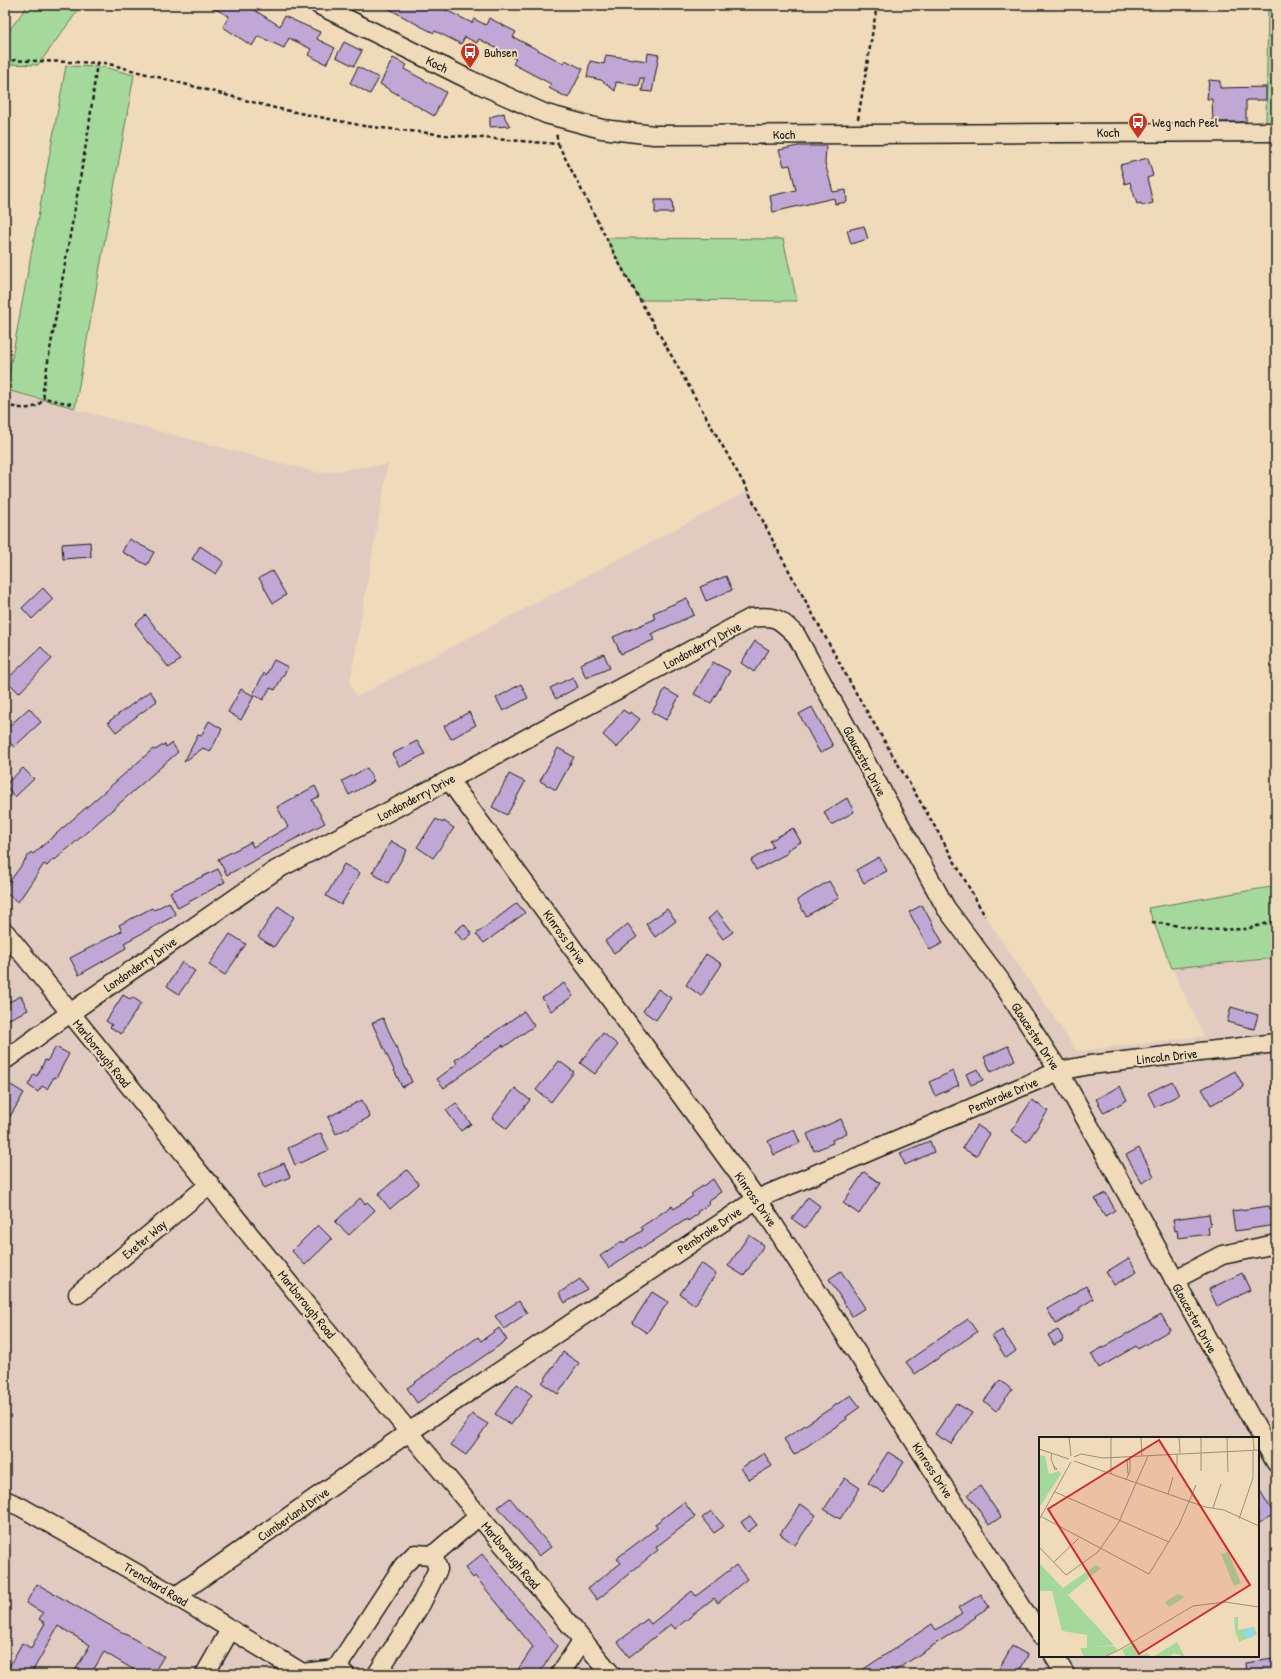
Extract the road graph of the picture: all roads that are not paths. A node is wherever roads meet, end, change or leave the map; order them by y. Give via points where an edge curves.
1 (319, 5) edge
2 (1276, 132) edge
3 (780, 620) joint
4 (449, 780) junction
5 (5, 932) edge
6 (70, 1013) junction
7 (1276, 1044) edge
8 (5, 1060) edge
9 (1059, 1071) junction
10 (210, 1184) junction
11 (757, 1199) junction
12 (1276, 1244) edge
13 (1174, 1280) junction
14 (78, 1294) dead end
15 (409, 1432) junction
16 (1276, 1463) edge
17 (5, 1500) edge
18 (479, 1516) junction
19 (433, 1555) junction
20 (176, 1596) junction
21 (230, 1630) junction
22 (1039, 1633) edge
23 (582, 1641) junction
24 (1055, 1657) edge
25 (340, 1671) edge
26 (303, 1673) edge
27 (205, 1674) edge
28 (377, 1674) edge
29 (560, 1674) edge
30 (611, 1674) edge
31 (1065, 1674) edge

1 - 2 street, Koch via 511,100 546,114 582,125 654,135
3 - 4 street, Londonderry Drive via 767,616 751,618
3 - 9 street, Gloucester Drive via 796,635 946,908 1000,980
4 - 6 street, Londonderry Drive via 276,870
4 - 11 street, Kinross Drive
5 - 6 street, Marlborough Road
6 - 8 street, Londonderry Drive
6 - 10 street, Marlborough Road
7 - 9 street, Lincoln Drive via 1090,1065
9 - 11 street, Pembroke Drive
9 - 13 street, Gloucester Drive
10 - 14 street, Exeter Way
10 - 15 street, Marlborough Road
11 - 15 street, Pembroke Drive
11 - 22 street, Kinross Drive
12 - 13 street via 1222,1254
13 - 16 street, Gloucester Drive
15 - 18 street, Marlborough Road
15 - 20 street, Cumberland Drive
17 - 20 street, Trenchard Road
18 - 19 street
18 - 23 street, Marlborough Road
19 - 25 street via 415,1554 403,1566
19 - 28 street via 438,1568 420,1604
20 - 21 street, Trenchard Road
21 - 26 street, Trenchard Road
21 - 27 street
23 - 29 street
23 - 30 street, Marlborough Road
24 - 31 street
25 - 26 street

